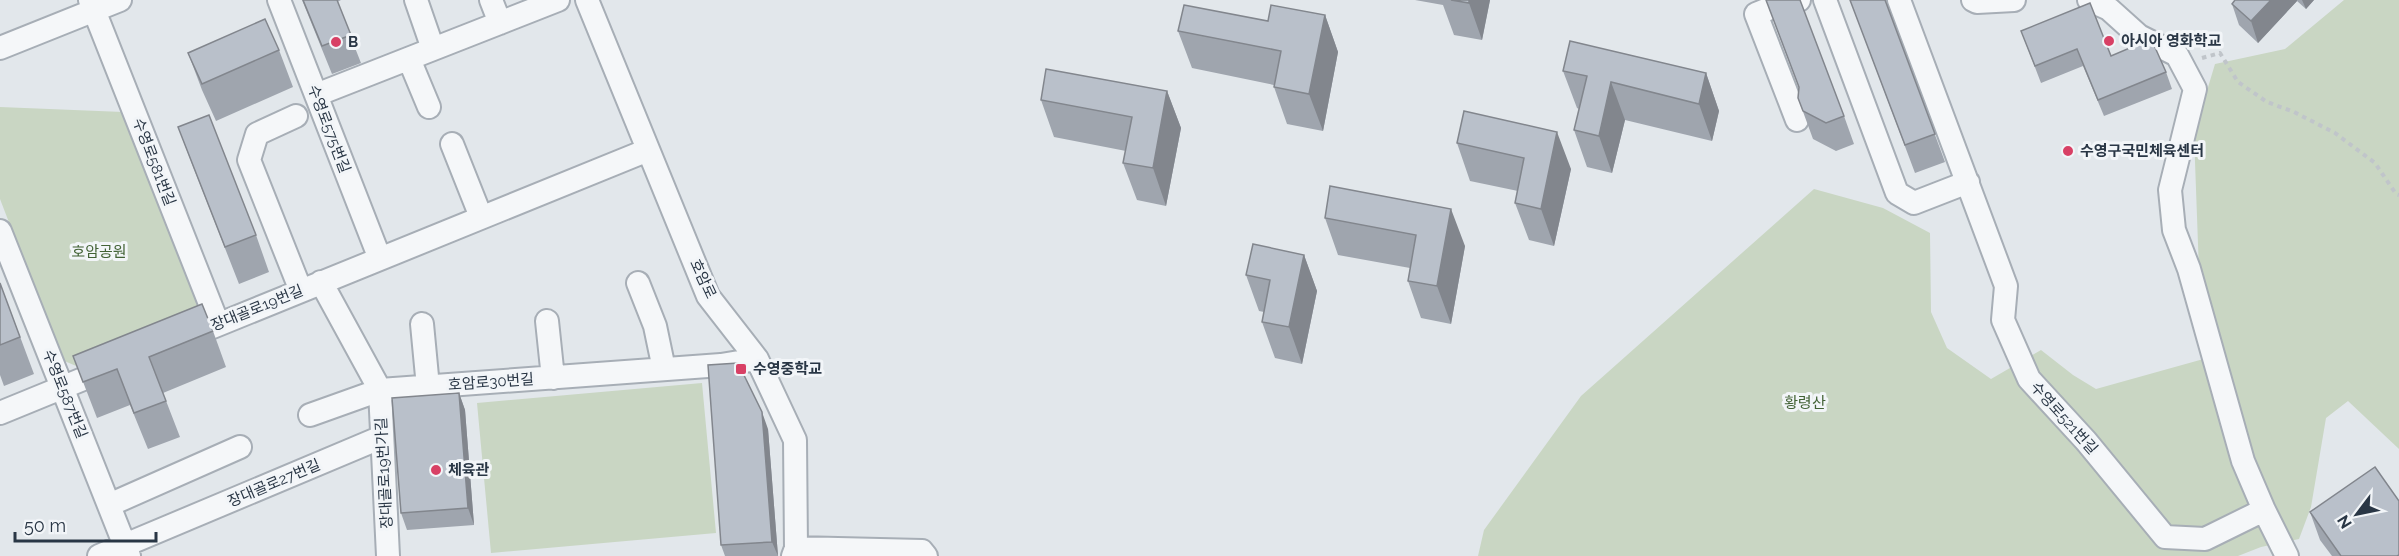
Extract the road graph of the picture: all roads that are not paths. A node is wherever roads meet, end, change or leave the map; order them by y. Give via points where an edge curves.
1 (120, 0) edge
2 (279, 0) edge
3 (416, 0) edge
4 (491, 0) edge
5 (558, 0) edge
6 (587, 0) edge
7 (1799, 0) edge
8 (1825, 0) edge
9 (1899, 0) edge
10 (1972, 0) edge
11 (2014, 0) edge
12 (2089, 0) edge
13 (93, 5) edge
14 (500, 23) junction
15 (0, 48) edge
16 (433, 49) junction
17 (409, 59) junction
18 (316, 94) junction
19 (429, 107) dead end
20 (296, 116) dead end
21 (1797, 120) edge
22 (452, 144) dead end
23 (648, 150) junction
24 (1968, 182) junction
25 (481, 218) junction
26 (0, 231) edge
27 (380, 259) junction
28 (321, 282) junction
29 (638, 283) dead end
30 (300, 291) junction
31 (547, 321) dead end
32 (218, 324) junction
33 (422, 324) dead end
34 (166, 345) edge
35 (757, 359) junction
36 (125, 362) edge
37 (664, 369) junction
38 (553, 378) junction
39 (428, 387) junction
40 (62, 388) junction
41 (380, 390) junction
42 (0, 413) edge
43 (310, 415) dead end
44 (382, 437) junction
45 (240, 447) dead end
46 (109, 505) junction
47 (2264, 510) junction
48 (127, 551) edge
49 (794, 552) edge
50 (99, 556) edge
51 (388, 556) edge
52 (926, 556) edge
53 (2287, 556) edge

1 - 13 street
2 - 18 street, 수영로575번길
3 - 16 street
4 - 14 street
5 - 14 street
6 - 23 street, 호암로
7 - 21 street via 1756,14
8 - 24 street via 1897,193 1914,203
9 - 24 street, 수영로521번길
10 - 11 street
12 - 47 street via 2109,9 2139,36 2177,55 2195,89 2169,190 2174,230 2189,269 2243,461
13 - 15 street
13 - 32 street, 수영로581번길
14 - 16 street
16 - 17 street
17 - 18 street
17 - 19 street
18 - 27 street, 수영로575번길
20 - 30 street via 257,134 249,160
22 - 25 street
23 - 25 street, 장대골로19번길
23 - 35 street, 호암로 via 708,296
24 - 47 street, 수영로521번길 via 2006,286 2003,320 2029,379 2165,537 2205,539
25 - 27 street, 장대골로19번길
26 - 40 street, 수영로587번길
27 - 28 street, 장대골로19번길
28 - 30 street, 장대골로19번길
28 - 41 street, 장대골로19번가길
29 - 37 street via 655,326
30 - 32 street, 장대골로19번길
31 - 38 street, 호암로30번길
32 - 34 street, 장대골로19번길
33 - 39 street, 호암로30번길
35 - 37 street, 호암로30번길
35 - 49 street, 호암로 via 795,440
36 - 40 street
37 - 38 street, 호암로30번길
38 - 39 street, 호암로30번길
39 - 41 street, 호암로30번길
40 - 42 street
40 - 46 street, 수영로587번길
41 - 43 street
41 - 44 street, 장대골로19번가길
44 - 48 street, 장대골로27번길
44 - 51 street, 장대골로19번가길
45 - 46 street
46 - 48 street, 수영로587번길
47 - 53 street
48 - 50 street, 장대골로27번길
49 - 52 street via 922,551

